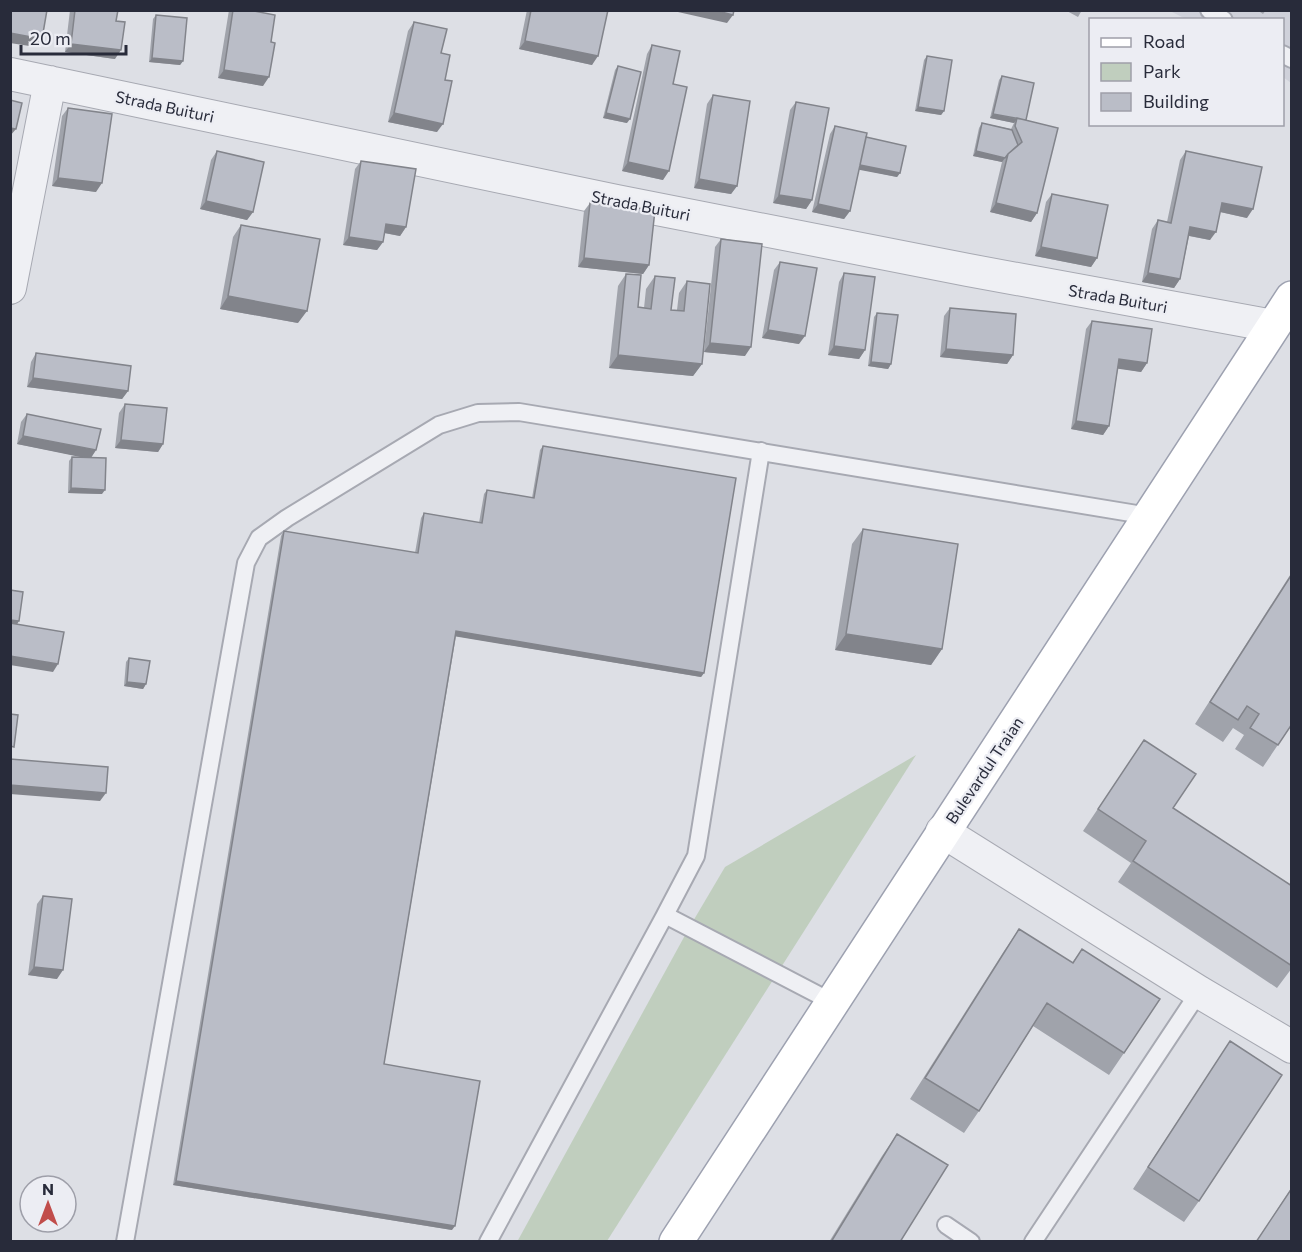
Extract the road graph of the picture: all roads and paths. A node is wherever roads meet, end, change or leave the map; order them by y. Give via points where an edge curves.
1 (10, 74) edge
2 (50, 82) junction
3 (10, 288) edge
4 (1292, 298) edge
5 (1273, 326) junction
6 (760, 451) junction
7 (1149, 516) junction
8 (942, 831) junction
9 (664, 915) junction
10 (1199, 992) junction
11 (832, 1002) junction
12 (1292, 1047) edge
13 (946, 1225) dead end
14 (125, 1242) edge
15 (488, 1242) edge
16 (676, 1242) edge
17 (971, 1242) edge
18 (1033, 1242) edge

1 - 2 street, Strada Buituri
2 - 3 street
2 - 5 street, Strada Buituri via 616,201
4 - 5 main road, Bulevardul Traian
5 - 7 main road, Bulevardul Traian
6 - 7 lane
6 - 9 lane via 696,856
6 - 14 lane via 519,412 478,413 439,425 259,538 246,563
7 - 8 main road, Bulevardul Traian
8 - 10 street
8 - 11 main road, Bulevardul Traian
9 - 11 lane
9 - 15 lane
10 - 12 street
10 - 18 lane
11 - 16 main road, Bulevardul Traian
13 - 17 lane

